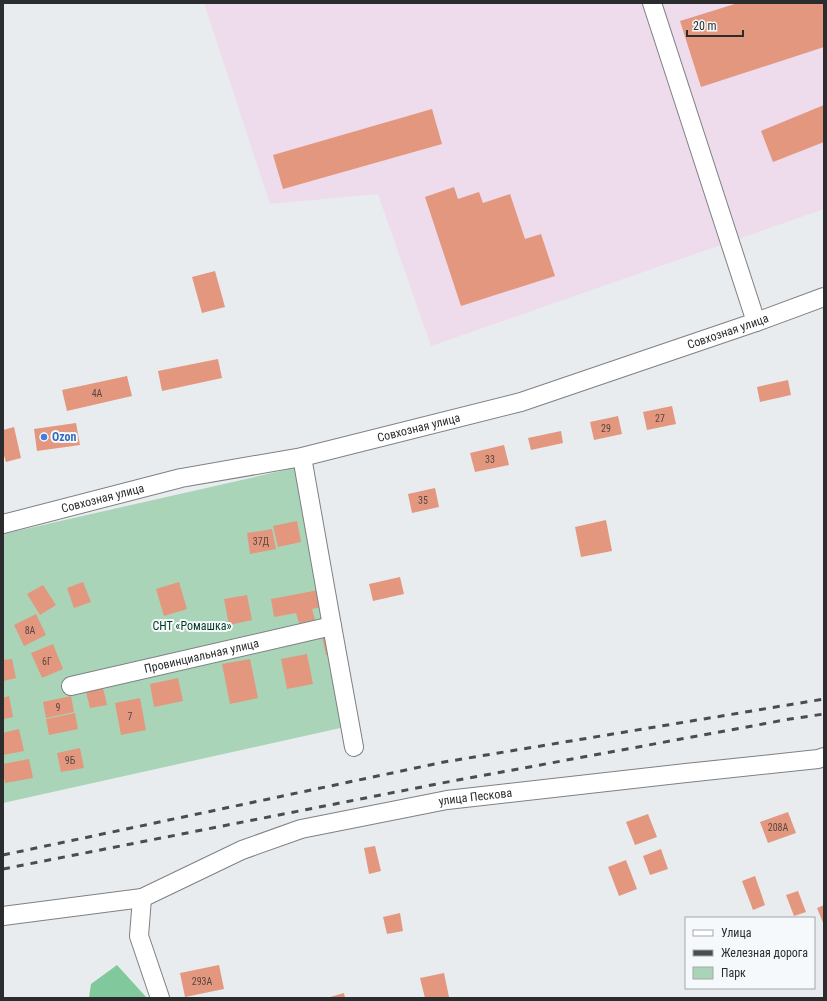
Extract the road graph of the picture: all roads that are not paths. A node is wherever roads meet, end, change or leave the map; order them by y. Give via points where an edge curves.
1 (652, 3) edge
2 (824, 296) edge
3 (756, 322) junction
4 (302, 457) junction
5 (3, 524) edge
6 (332, 626) junction
7 (71, 686) dead end
8 (354, 748) dead end
9 (822, 763) edge
10 (142, 898) junction
11 (3, 916) edge
12 (160, 998) edge

1 - 3 street
2 - 3 street, Совхозная улица
3 - 4 street, Совхозная улица via 521,402
4 - 5 street, Совхозная улица via 181,478
4 - 6 street
6 - 7 street, Провинциальная улица
6 - 8 street
9 - 10 street, улица Пескова via 686,773 447,800 301,829 242,850
10 - 11 street, улица Пескова
10 - 12 street via 139,936

